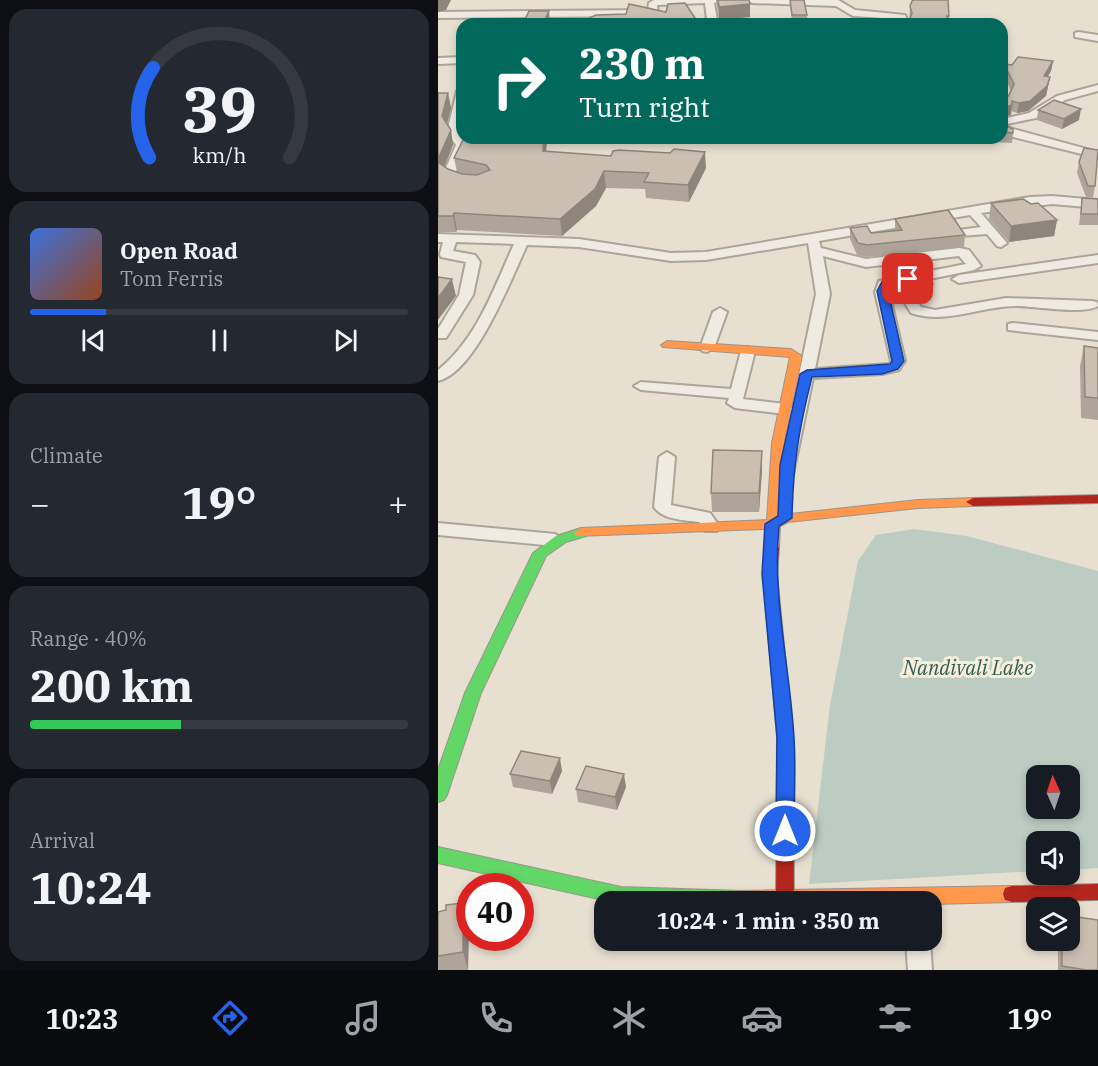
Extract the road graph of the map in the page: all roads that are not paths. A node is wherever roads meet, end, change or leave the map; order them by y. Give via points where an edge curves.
1 (709, 0) edge
2 (720, 0) edge
3 (752, 0) edge
4 (838, 1) edge
5 (724, 10) edge
6 (438, 15) edge
7 (640, 17) edge
8 (663, 18) edge
9 (902, 18) edge
10 (1078, 35) dead end
11 (1098, 38) edge
12 (456, 60) edge
13 (438, 62) edge
14 (1098, 88) edge
15 (1008, 121) edge
16 (456, 122) edge
17 (1008, 131) edge
18 (456, 137) edge
19 (461, 144) edge
20 (1098, 155) edge
21 (474, 185) edge
22 (1098, 204) edge
23 (974, 212) junction
24 (990, 230) junction
25 (963, 233) edge
26 (444, 238) edge
27 (522, 241) junction
28 (1001, 243) dead end
29 (814, 244) junction
30 (1098, 259) edge
31 (1092, 305) dead end
32 (720, 312) dead end
33 (1013, 327) dead end
34 (441, 335) dead end
35 (1098, 336) edge
36 (667, 345) dead end
37 (707, 348) junction
38 (748, 351) junction
39 (807, 374) junction
40 (438, 377) edge
41 (641, 386) dead end
42 (736, 394) junction
43 (785, 409) junction
44 (667, 456) dead end
45 (1098, 499) edge
46 (779, 521) junction
47 (711, 527) junction
48 (438, 530) edge
49 (555, 540) junction
50 (438, 795) edge
51 (438, 855) edge
52 (603, 891) edge
53 (785, 891) edge
54 (1098, 892) edge
55 (942, 898) edge
56 (919, 951) edge
57 (920, 970) edge

1 - 2 street
1 - 5 street via 711,15
1 - 6 street via 657,2 653,3 653,13
3 - 4 street
4 - 9 street via 853,13
7 - 8 street
10 - 11 street
12 - 13 street
14 - 15 street via 1061,98 1032,116
16 - 18 street via 452,132
17 - 20 street
19 - 21 street via 448,177 454,182
22 - 23 street via 1041,200
23 - 24 street
23 - 29 street
24 - 25 street
24 - 28 street
26 - 27 street
26 - 34 street via 446,254 473,262 466,295
27 - 29 street via 579,243 671,257
27 - 40 street via 472,342 452,368
29 - 39 street via 823,294
29 - 39 street via 866,263 959,252 974,266 884,284 882,291 898,361 894,367
30 - 31 street via 916,286 905,292 916,310 938,315 993,303
32 - 37 street
33 - 35 street
36 - 37 street
37 - 38 street
38 - 42 street
38 - 43 street via 796,356
39 - 46 street
41 - 42 street
42 - 43 street via 738,405
43 - 46 street via 778,443
44 - 47 street via 662,507 704,517
45 - 46 street via 918,504
46 - 47 street
46 - 53 street via 770,574 785,737
47 - 49 street via 601,530
48 - 49 street
49 - 50 street via 540,554 473,693
51 - 52 street
54 - 55 street
56 - 57 street

